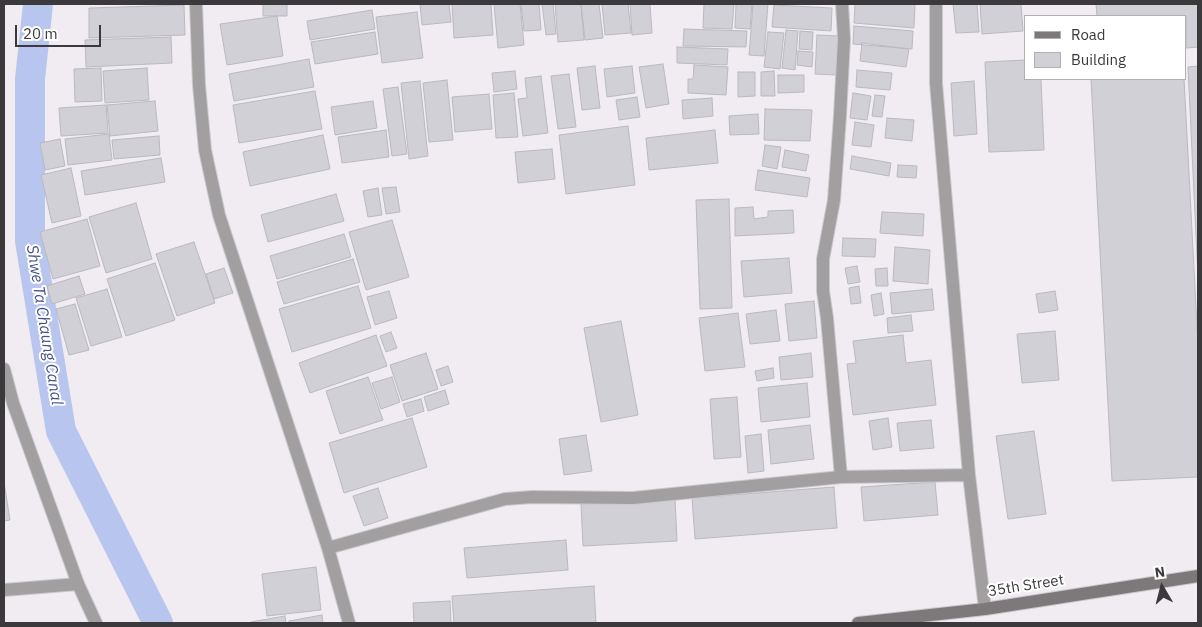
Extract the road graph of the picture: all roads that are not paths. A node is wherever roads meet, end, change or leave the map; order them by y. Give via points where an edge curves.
1 (196, 4) edge
2 (842, 4) edge
3 (936, 4) edge
4 (4, 369) edge
5 (969, 475) junction
6 (841, 477) junction
7 (328, 548) junction
8 (1198, 576) edge
9 (78, 584) junction
10 (4, 590) edge
11 (985, 609) junction
12 (893, 621) edge
13 (96, 623) edge
14 (349, 623) edge
15 (858, 623) edge

1 - 7 street via 205,150 219,215
2 - 6 street via 844,40 834,200 823,258 823,291
3 - 5 street via 936,82
4 - 9 street via 13,403
5 - 6 street
5 - 11 street
6 - 7 street via 633,498 505,499
7 - 14 street
8 - 11 main road, 35th Street
9 - 10 street
9 - 13 street
11 - 12 main road, 35th Street
12 - 15 main road, 35th Street

